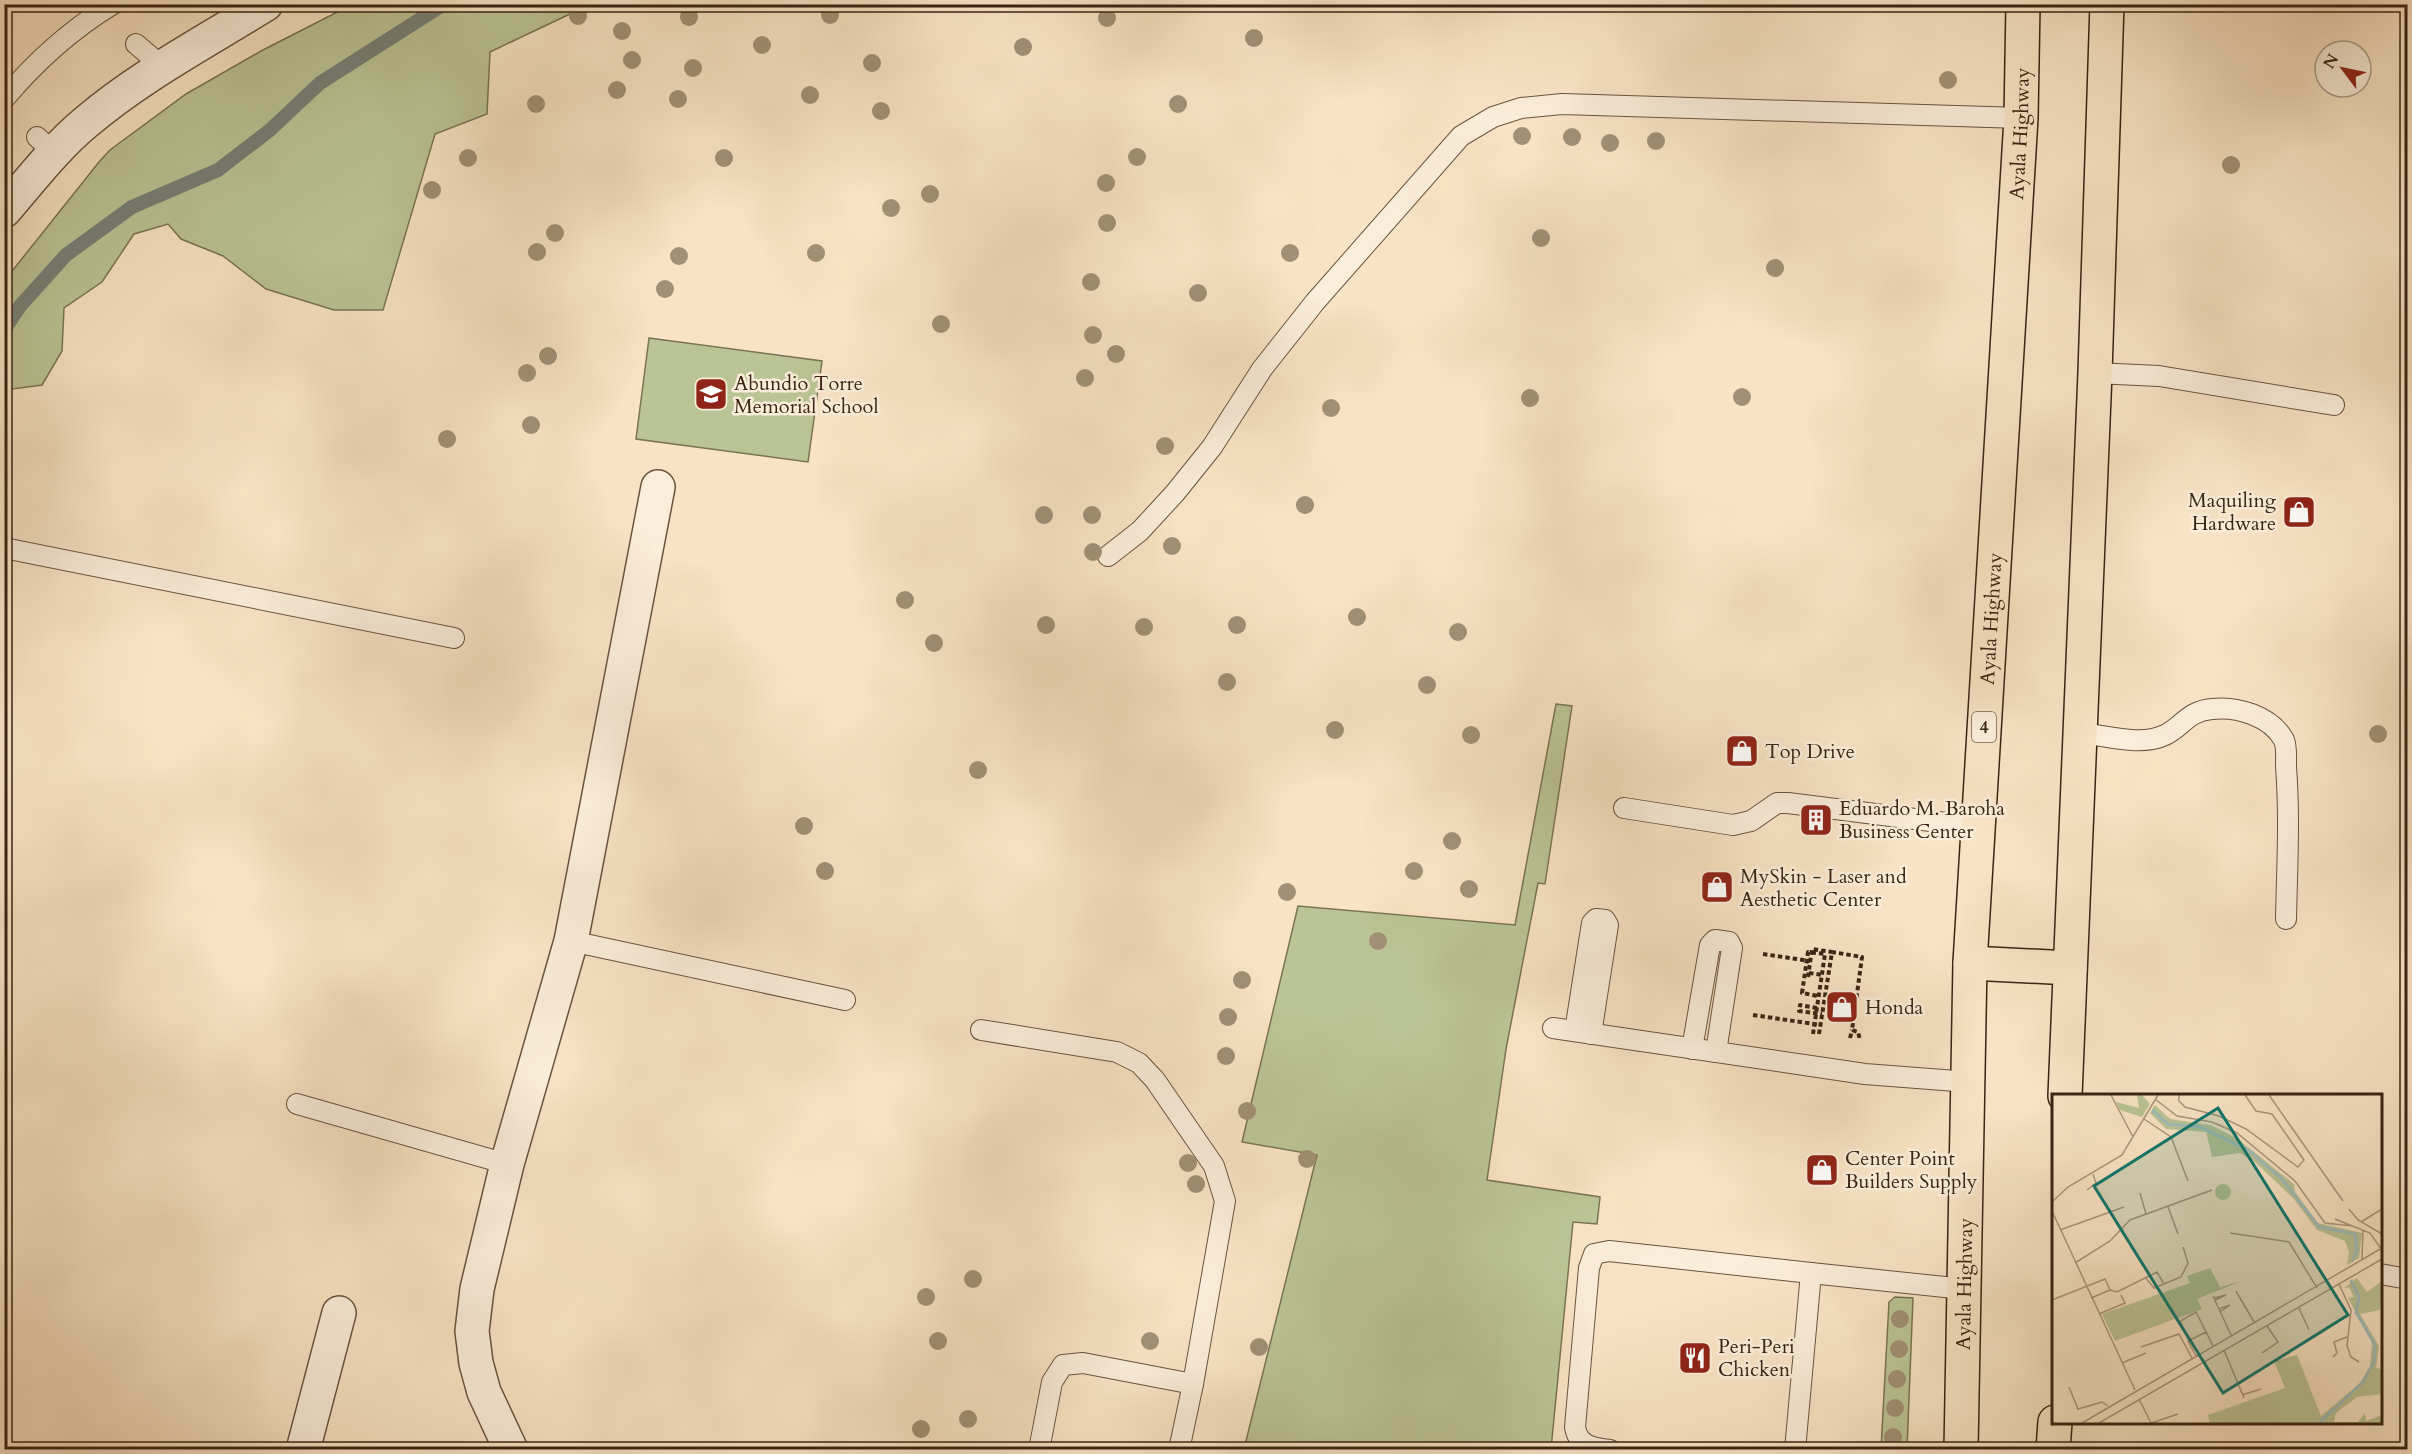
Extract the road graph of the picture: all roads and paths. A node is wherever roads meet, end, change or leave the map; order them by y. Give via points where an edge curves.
1 (113, 4) edge
2 (266, 4) edge
3 (2023, 4) edge
4 (2107, 4) edge
5 (136, 44) dead end
6 (163, 67) junction
7 (4, 99) edge
8 (2020, 118) junction
9 (4, 211) edge
10 (2096, 373) junction
11 (2334, 405) dead end
12 (658, 488) dead end
13 (4, 548) edge
14 (1108, 556) dead end
15 (454, 638) dead end
16 (2079, 733) junction
17 (1624, 808) dead end
18 (1978, 827) junction
19 (2286, 919) dead end
20 (571, 940) junction
21 (1832, 952) junction
22 (1798, 960) dead end
23 (1810, 961) junction
24 (1971, 963) junction
25 (2070, 968) junction
26 (1828, 976) junction
27 (1818, 996) junction
28 (845, 1000) dead end
29 (1817, 1008) junction
30 (1822, 1014) junction
31 (1789, 1020) dead end
32 (1821, 1024) junction
33 (1553, 1028) dead end
34 (981, 1030) dead end
35 (1852, 1030) junction
36 (1806, 1033) dead end
37 (1819, 1036) dead end
38 (1850, 1041) dead end
39 (1864, 1047) dead end
40 (1692, 1048) junction
41 (1716, 1052) junction
42 (1969, 1082) junction
43 (2065, 1094) edge
44 (297, 1104) dead end
45 (507, 1164) junction
46 (1811, 1273) junction
47 (2382, 1274) edge
48 (2408, 1279) edge
49 (1964, 1289) junction
50 (339, 1313) dead end
51 (1193, 1383) junction
52 (2055, 1424) edge
53 (303, 1449) edge
54 (511, 1449) edge
55 (1039, 1449) edge
56 (1179, 1449) edge
57 (1610, 1449) edge
58 (1795, 1449) edge
59 (1961, 1449) edge
60 (2053, 1449) edge

1 - 7 lane via 47,52
2 - 6 street
3 - 8 highway, Ayala Highway / 4
4 - 10 highway
5 - 6 lane
6 - 9 street via 83,124 46,145
8 - 14 lane via 1562,104 1521,108 1493,117 1461,136 1415,185 1262,369 1212,447 1175,493 1140,531
8 - 18 highway, Ayala Highway / 4
10 - 11 lane via 2159,376
10 - 16 highway
12 - 20 street
13 - 15 lane
16 - 19 lane via 2138,742 2164,736 2192,713 2213,709 2261,717 2275,728 2285,742 2288,793
16 - 25 highway
17 - 18 lane via 1733,825 1751,821 1777,803 1788,803
18 - 24 highway, Ayala Highway / 4
20 - 28 lane
20 - 45 street
21 - 23 path via 1812,949
21 - 26 path
21 - 35 path via 1862,957
22 - 23 path
23 - 26 path via 1808,975
24 - 25 highway
24 - 42 highway, Ayala Highway / 4
25 - 43 highway
26 - 30 path
27 - 27 path via 1825,954 1808,952 1802,993
27 - 29 path
29 - 30 path via 1800,1005 1799,1011
29 - 36 path via 1813,1034
30 - 32 path
31 - 32 path
32 - 37 path
33 - 40 lane
34 - 51 lane via 1129,1057 1155,1080 1214,1166 1225,1201
35 - 38 path
35 - 39 path via 1858,1032
40 - 41 lane
40 - 41 lane via 1710,945 1715,940 1729,942 1732,948
41 - 42 lane via 1865,1074
42 - 49 highway, Ayala Highway / 4
44 - 45 lane
45 - 54 street via 477,1289 472,1331 484,1392
46 - 49 lane
46 - 57 lane via 1609,1251 1594,1254 1589,1268 1575,1427 1576,1435 1587,1446
46 - 58 lane
47 - 48 lane
49 - 59 highway, Ayala Highway / 4
50 - 53 street
51 - 55 lane via 1083,1363 1063,1365 1052,1382
51 - 56 lane
52 - 60 highway

